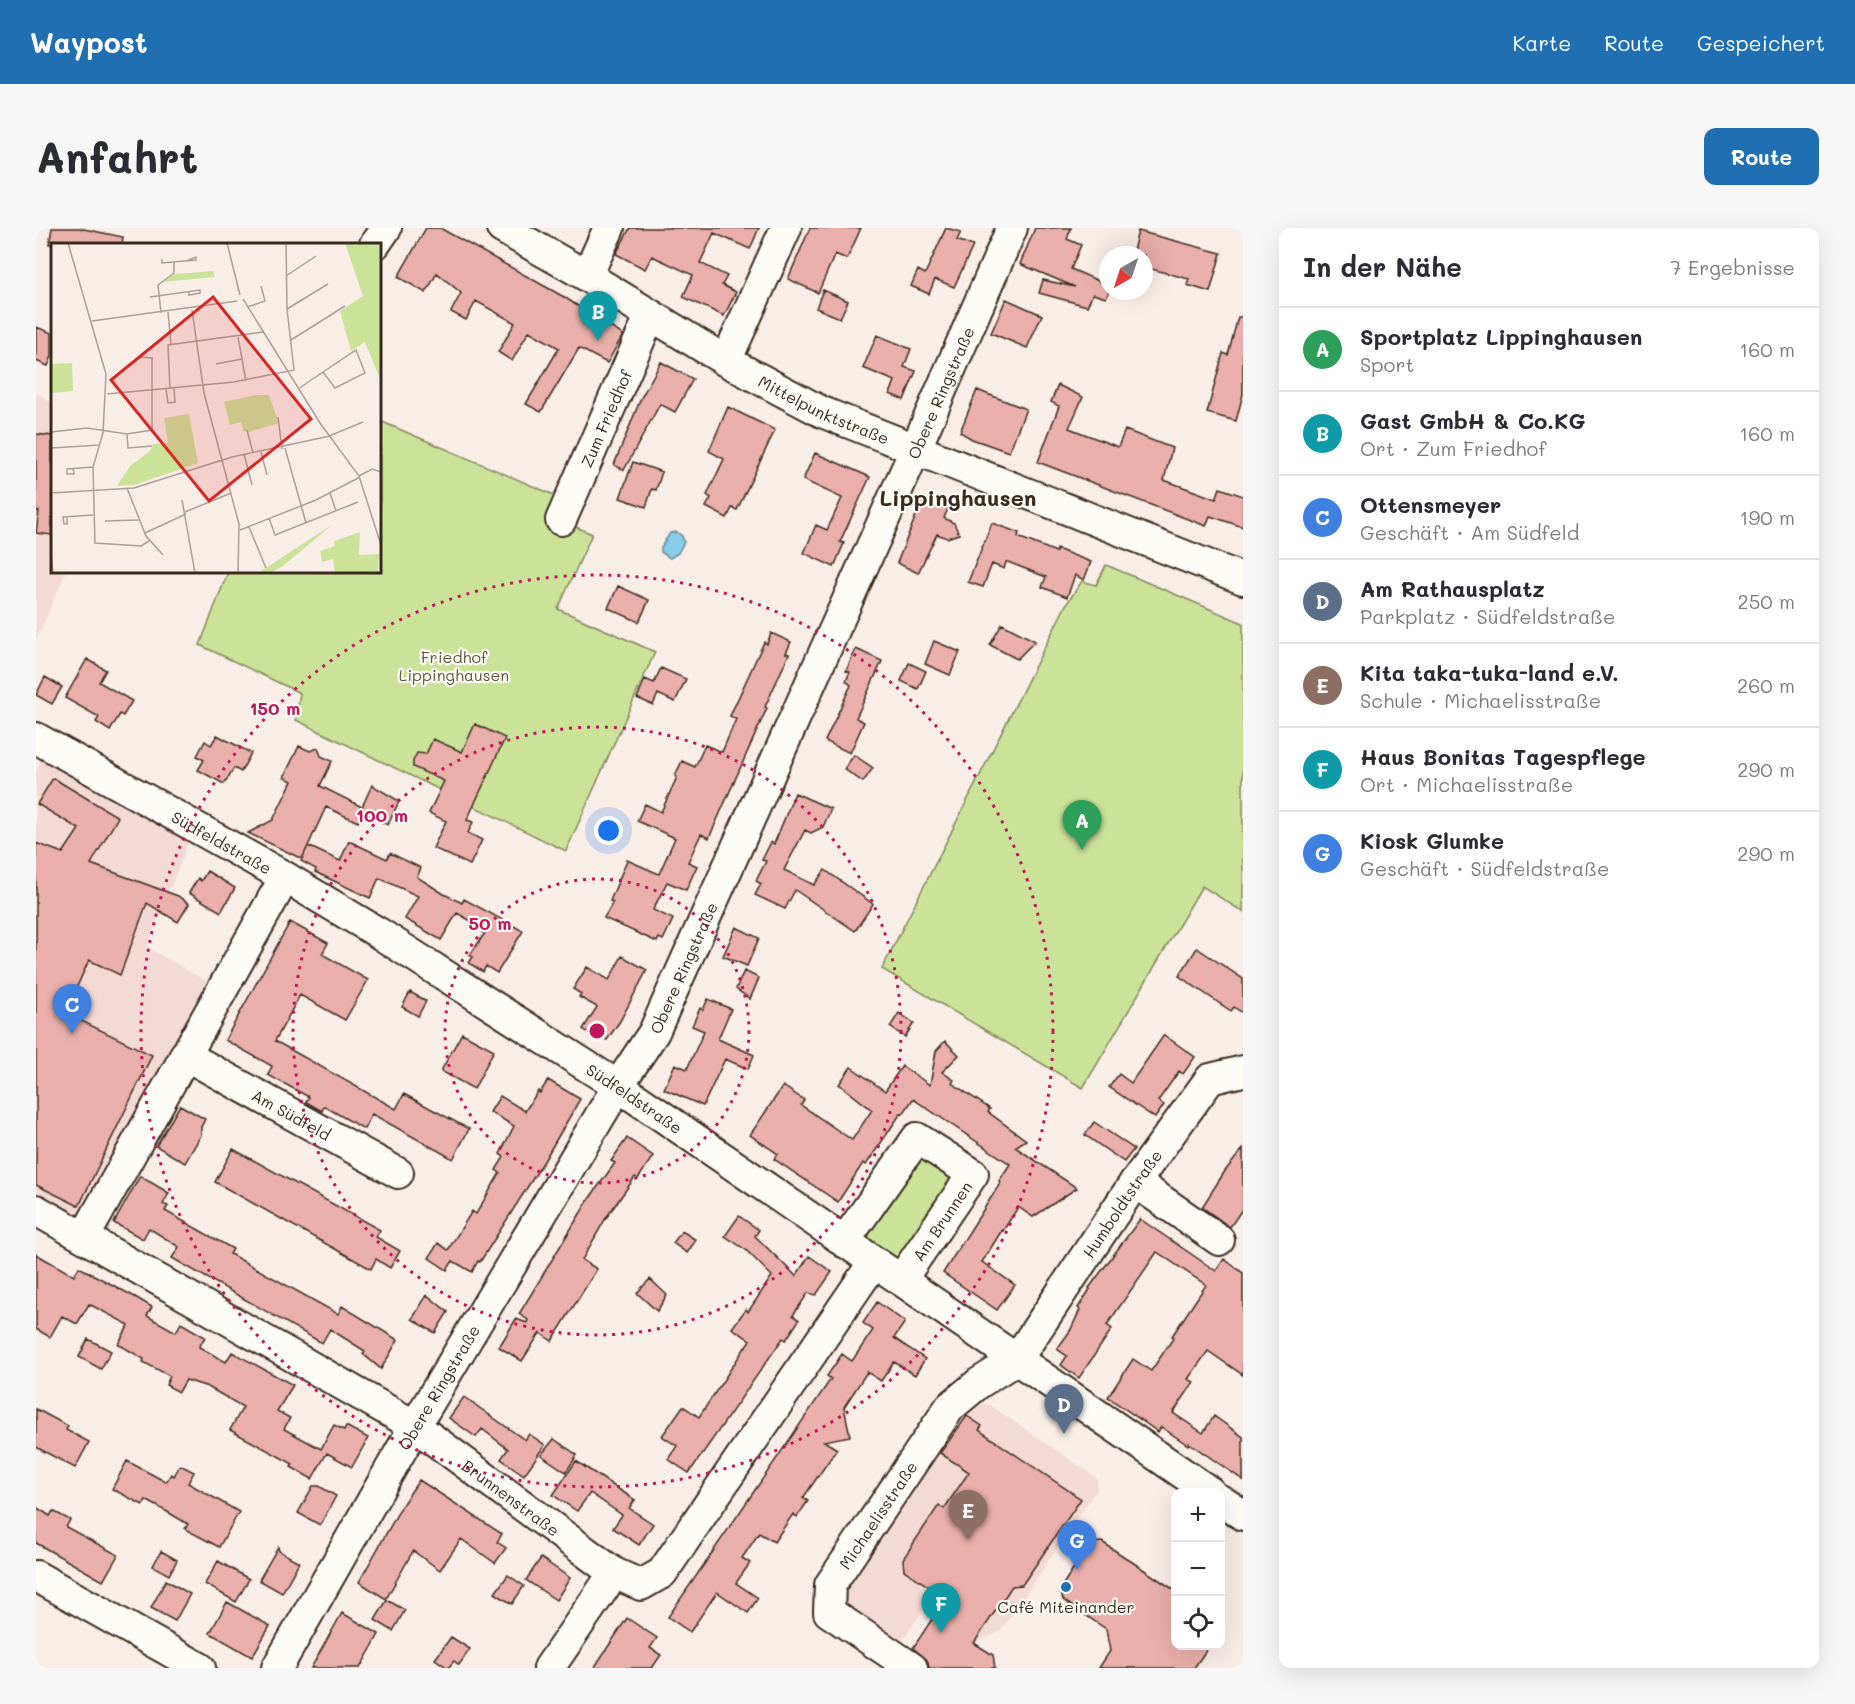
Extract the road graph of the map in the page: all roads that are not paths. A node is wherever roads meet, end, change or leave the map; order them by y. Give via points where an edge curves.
1 (386, 228) edge
2 (502, 228) edge
3 (609, 228) edge
4 (786, 228) edge
5 (1012, 228) edge
6 (376, 243) edge
7 (587, 276) junction
8 (650, 316) junction
9 (726, 361) junction
10 (915, 450) junction
11 (561, 520) dead end
12 (1243, 579) edge
13 (36, 738) edge
14 (285, 878) junction
15 (185, 1055) junction
16 (1243, 1071) edge
17 (618, 1086) junction
18 (398, 1173) dead end
19 (1135, 1182) junction
20 (36, 1210) edge
21 (85, 1236) junction
22 (1220, 1240) dead end
23 (844, 1242) junction
24 (874, 1262) junction
25 (901, 1280) junction
26 (1017, 1359) junction
27 (414, 1426) junction
28 (1204, 1488) edge
29 (1225, 1503) edge
30 (1243, 1515) edge
31 (614, 1573) junction
32 (36, 1576) edge
33 (200, 1668) edge
34 (277, 1668) edge
35 (549, 1668) edge
36 (912, 1668) edge

1 - 6 street
2 - 7 street, Mittelpunktstraße
3 - 7 street
4 - 9 street
5 - 10 street, Obere Ringstraße
7 - 8 street, Mittelpunktstraße
8 - 9 street, Mittelpunktstraße
8 - 11 street, Zum Friedhof
9 - 10 street, Mittelpunktstraße via 822,412
10 - 12 street, Mittelpunktstraße
10 - 17 street, Obere Ringstraße via 654,1032
13 - 14 street, Südfeldstraße
14 - 15 street
14 - 17 street, Südfeldstraße
15 - 18 street, Am Südfeld
15 - 21 street
16 - 19 street, Humboldtstraße via 1210,1079
17 - 23 street, Südfeldstraße
17 - 27 street, Obere Ringstraße
19 - 22 street
19 - 26 street, Humboldtstraße
20 - 21 street, Brunnenstraße
21 - 27 street, Brunnenstraße
23 - 24 street, Südfeldstraße
23 - 25 street, Am Brunnen via 917,1138 974,1174
24 - 25 street, Südfeldstraße
24 - 31 street, Brunnenstraße via 662,1573 641,1585
25 - 26 street, Südfeldstraße
26 - 28 street, Südfeldstraße
26 - 36 street, Michaelisstraße via 950,1407 830,1585 829,1612
27 - 31 street, Brunnenstraße
27 - 34 street, Obere Ringstraße
29 - 30 street
31 - 35 street
32 - 33 street

